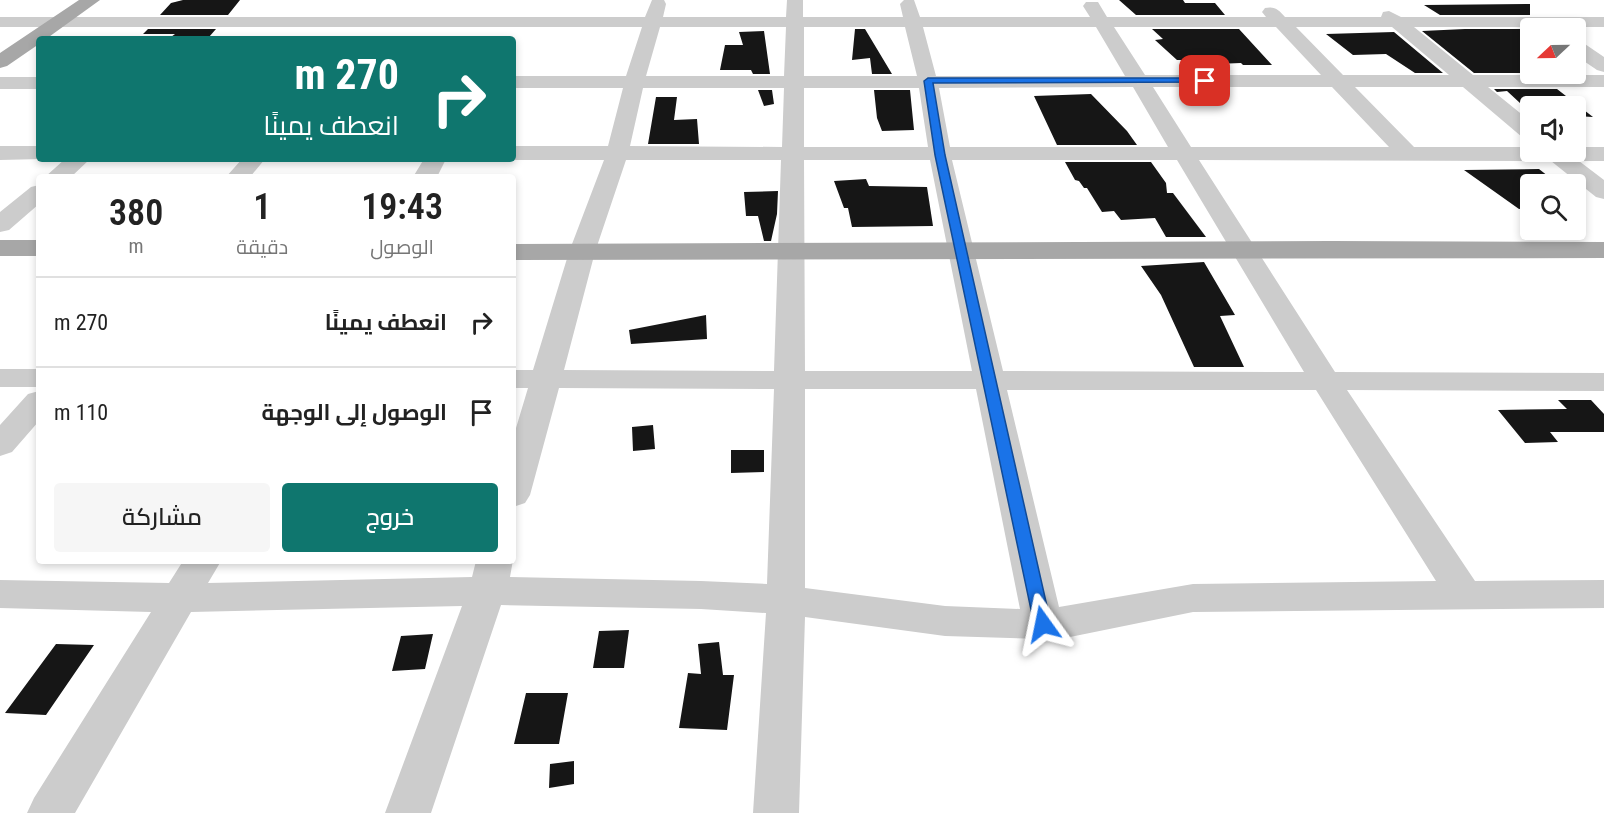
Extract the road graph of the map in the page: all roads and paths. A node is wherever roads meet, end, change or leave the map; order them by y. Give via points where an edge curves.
1 (91, 0) edge
2 (659, 0) edge
3 (795, 0) edge
4 (907, 0) edge
5 (1089, 0) edge
6 (1260, 0) edge
7 (1370, 0) edge
8 (1514, 6) dead end
9 (390, 7) dead end
10 (253, 8) dead end
11 (518, 14) junction
12 (1532, 18) edge
13 (651, 21) junction
14 (1102, 21) junction
15 (1280, 21) junction
16 (0, 22) edge
17 (235, 22) junction
18 (377, 22) junction
19 (793, 22) junction
20 (913, 22) junction
21 (1396, 22) junction
22 (1604, 22) edge
23 (57, 23) junction
24 (1586, 23) edge
25 (1520, 25) edge
26 (38, 36) edge
27 (219, 36) edge
28 (365, 36) edge
29 (507, 36) edge
30 (36, 37) edge
31 (1586, 54) edge
32 (0, 62) edge
33 (1604, 66) edge
34 (1139, 80) junction
35 (634, 81) junction
36 (792, 81) junction
37 (928, 81) junction
38 (1338, 81) junction
39 (1469, 81) junction
40 (1604, 81) edge
41 (516, 82) edge
42 (0, 83) edge
43 (36, 83) edge
44 (1520, 124) edge
45 (0, 153) edge
46 (36, 153) edge
47 (516, 153) edge
48 (1520, 153) edge
49 (1586, 153) edge
50 (1604, 153) edge
51 (617, 154) junction
52 (792, 154) junction
53 (1185, 154) junction
54 (1408, 154) junction
55 (940, 155) junction
56 (75, 162) edge
57 (251, 162) edge
58 (1566, 162) edge
59 (61, 174) edge
60 (241, 174) edge
61 (1604, 192) edge
62 (36, 195) edge
63 (0, 225) edge
64 (0, 248) edge
65 (36, 248) edge
66 (1244, 249) junction
67 (1604, 250) edge
68 (516, 252) edge
69 (582, 252) junction
70 (792, 252) junction
71 (962, 253) junction
72 (0, 378) edge
73 (36, 378) edge
74 (516, 379) edge
75 (545, 379) junction
76 (789, 380) junction
77 (989, 380) junction
78 (1325, 381) junction
79 (1604, 382) edge
80 (36, 404) edge
81 (0, 445) edge
82 (516, 484) edge
83 (200, 564) edge
84 (491, 576) edge
85 (0, 594) edge
86 (1604, 594) edge
87 (1465, 596) junction
88 (181, 598) junction
89 (786, 600) junction
90 (1043, 624) junction
91 (50, 813) edge
92 (408, 813) edge
93 (776, 813) edge

1 - 23 main road
2 - 13 street
3 - 19 street
4 - 20 street
5 - 14 street
6 - 15 street
7 - 21 street
8 - 12 street
9 - 18 street
10 - 17 street
11 - 13 street
11 - 18 street
11 - 29 street
13 - 19 street
13 - 35 street
14 - 15 street
14 - 20 street
14 - 34 street
15 - 21 street
15 - 38 street
16 - 23 street
17 - 18 street
17 - 23 street
17 - 27 street
18 - 28 street
19 - 20 street
19 - 36 street
20 - 37 street
21 - 25 street
21 - 39 street
22 - 24 street
23 - 26 main road
30 - 32 main road
31 - 33 street
34 - 37 street
34 - 38 street
34 - 53 street
35 - 36 street
35 - 41 street
35 - 51 street
36 - 37 street
36 - 52 street
37 - 55 street
38 - 39 street
38 - 54 street
39 - 40 street
39 - 44 street
42 - 43 street
45 - 46 street
47 - 51 street
48 - 54 street
49 - 50 street
51 - 52 street
51 - 69 street
52 - 55 street
52 - 70 street
53 - 54 street
53 - 55 street
53 - 66 street
55 - 71 street
56 - 59 street
57 - 60 street
58 - 61 street
62 - 63 street
64 - 65 main road
66 - 67 main road
66 - 71 main road
66 - 78 street
68 - 69 main road
69 - 70 main road
69 - 75 street
70 - 71 main road
70 - 76 street
71 - 77 street
72 - 73 street
74 - 75 street
75 - 76 street
75 - 82 street
76 - 77 street
76 - 89 street
77 - 78 street
77 - 90 street
78 - 79 street
78 - 87 street
80 - 81 street
83 - 88 street
84 - 88 street
84 - 89 street
84 - 92 street
85 - 88 street
86 - 87 street
87 - 90 street via 1193,598
88 - 91 street
89 - 90 street via 945,621
89 - 93 street

